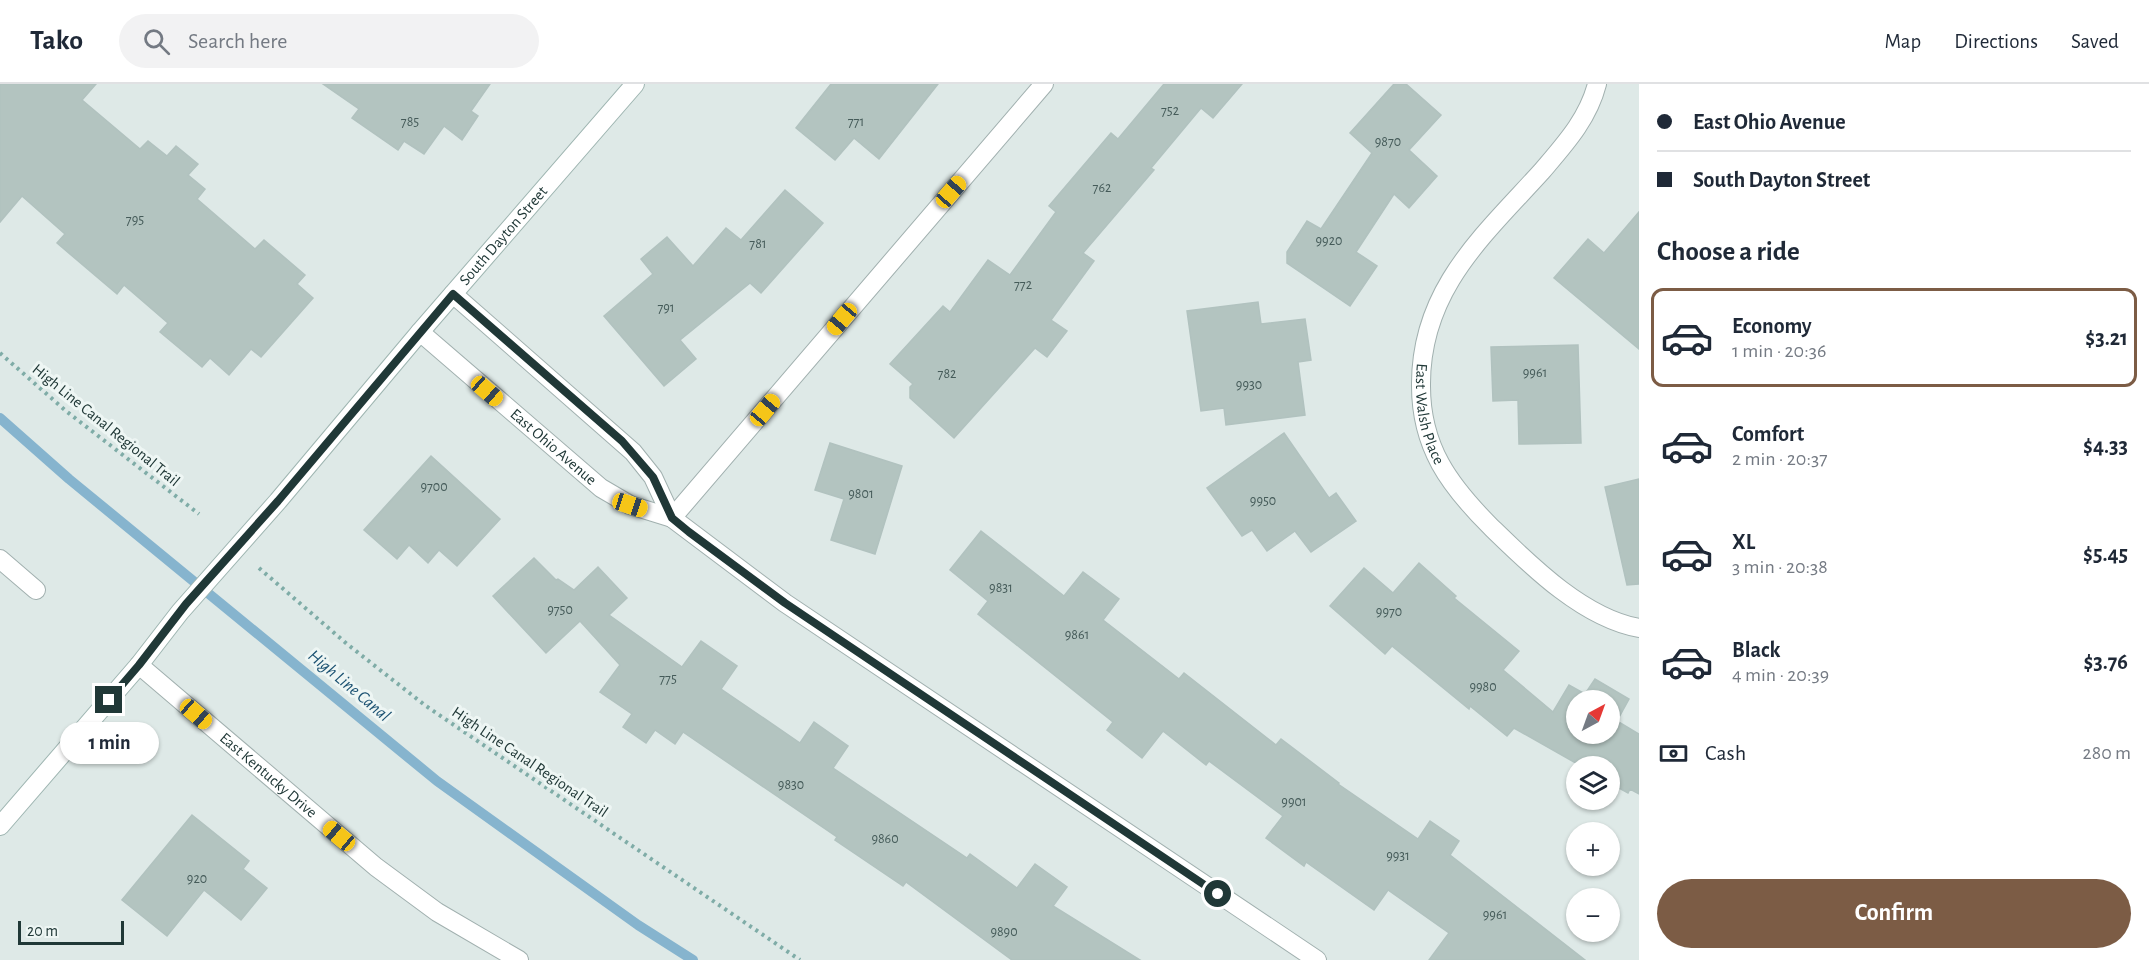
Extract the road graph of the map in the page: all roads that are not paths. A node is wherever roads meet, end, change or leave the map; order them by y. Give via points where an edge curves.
1 (635, 84) edge
2 (1044, 84) edge
3 (1596, 84) edge
4 (453, 294) junction
5 (420, 332) junction
6 (672, 518) junction
7 (0, 559) edge
8 (36, 590) dead end
9 (1639, 627) edge
10 (139, 665) junction
11 (0, 826) edge
12 (519, 960) edge
13 (1317, 960) edge

1 - 4 street, South Dayton Street
2 - 6 street
3 - 9 street, East Walsh Place via 1583,120 1473,247 1448,282 1427,333 1420,365 1420,394 1432,451 1473,508 1560,588 1596,612
4 - 5 street, South Dayton Street
4 - 6 street, East Ohio Avenue via 633,452 653,477
5 - 6 street, East Ohio Avenue via 601,489 630,505
5 - 10 street, South Dayton Street via 186,604
6 - 13 street, East Ohio Avenue via 785,603
7 - 8 street
10 - 11 street, South Dayton Street
10 - 12 street, East Kentucky Drive via 384,873 437,912

